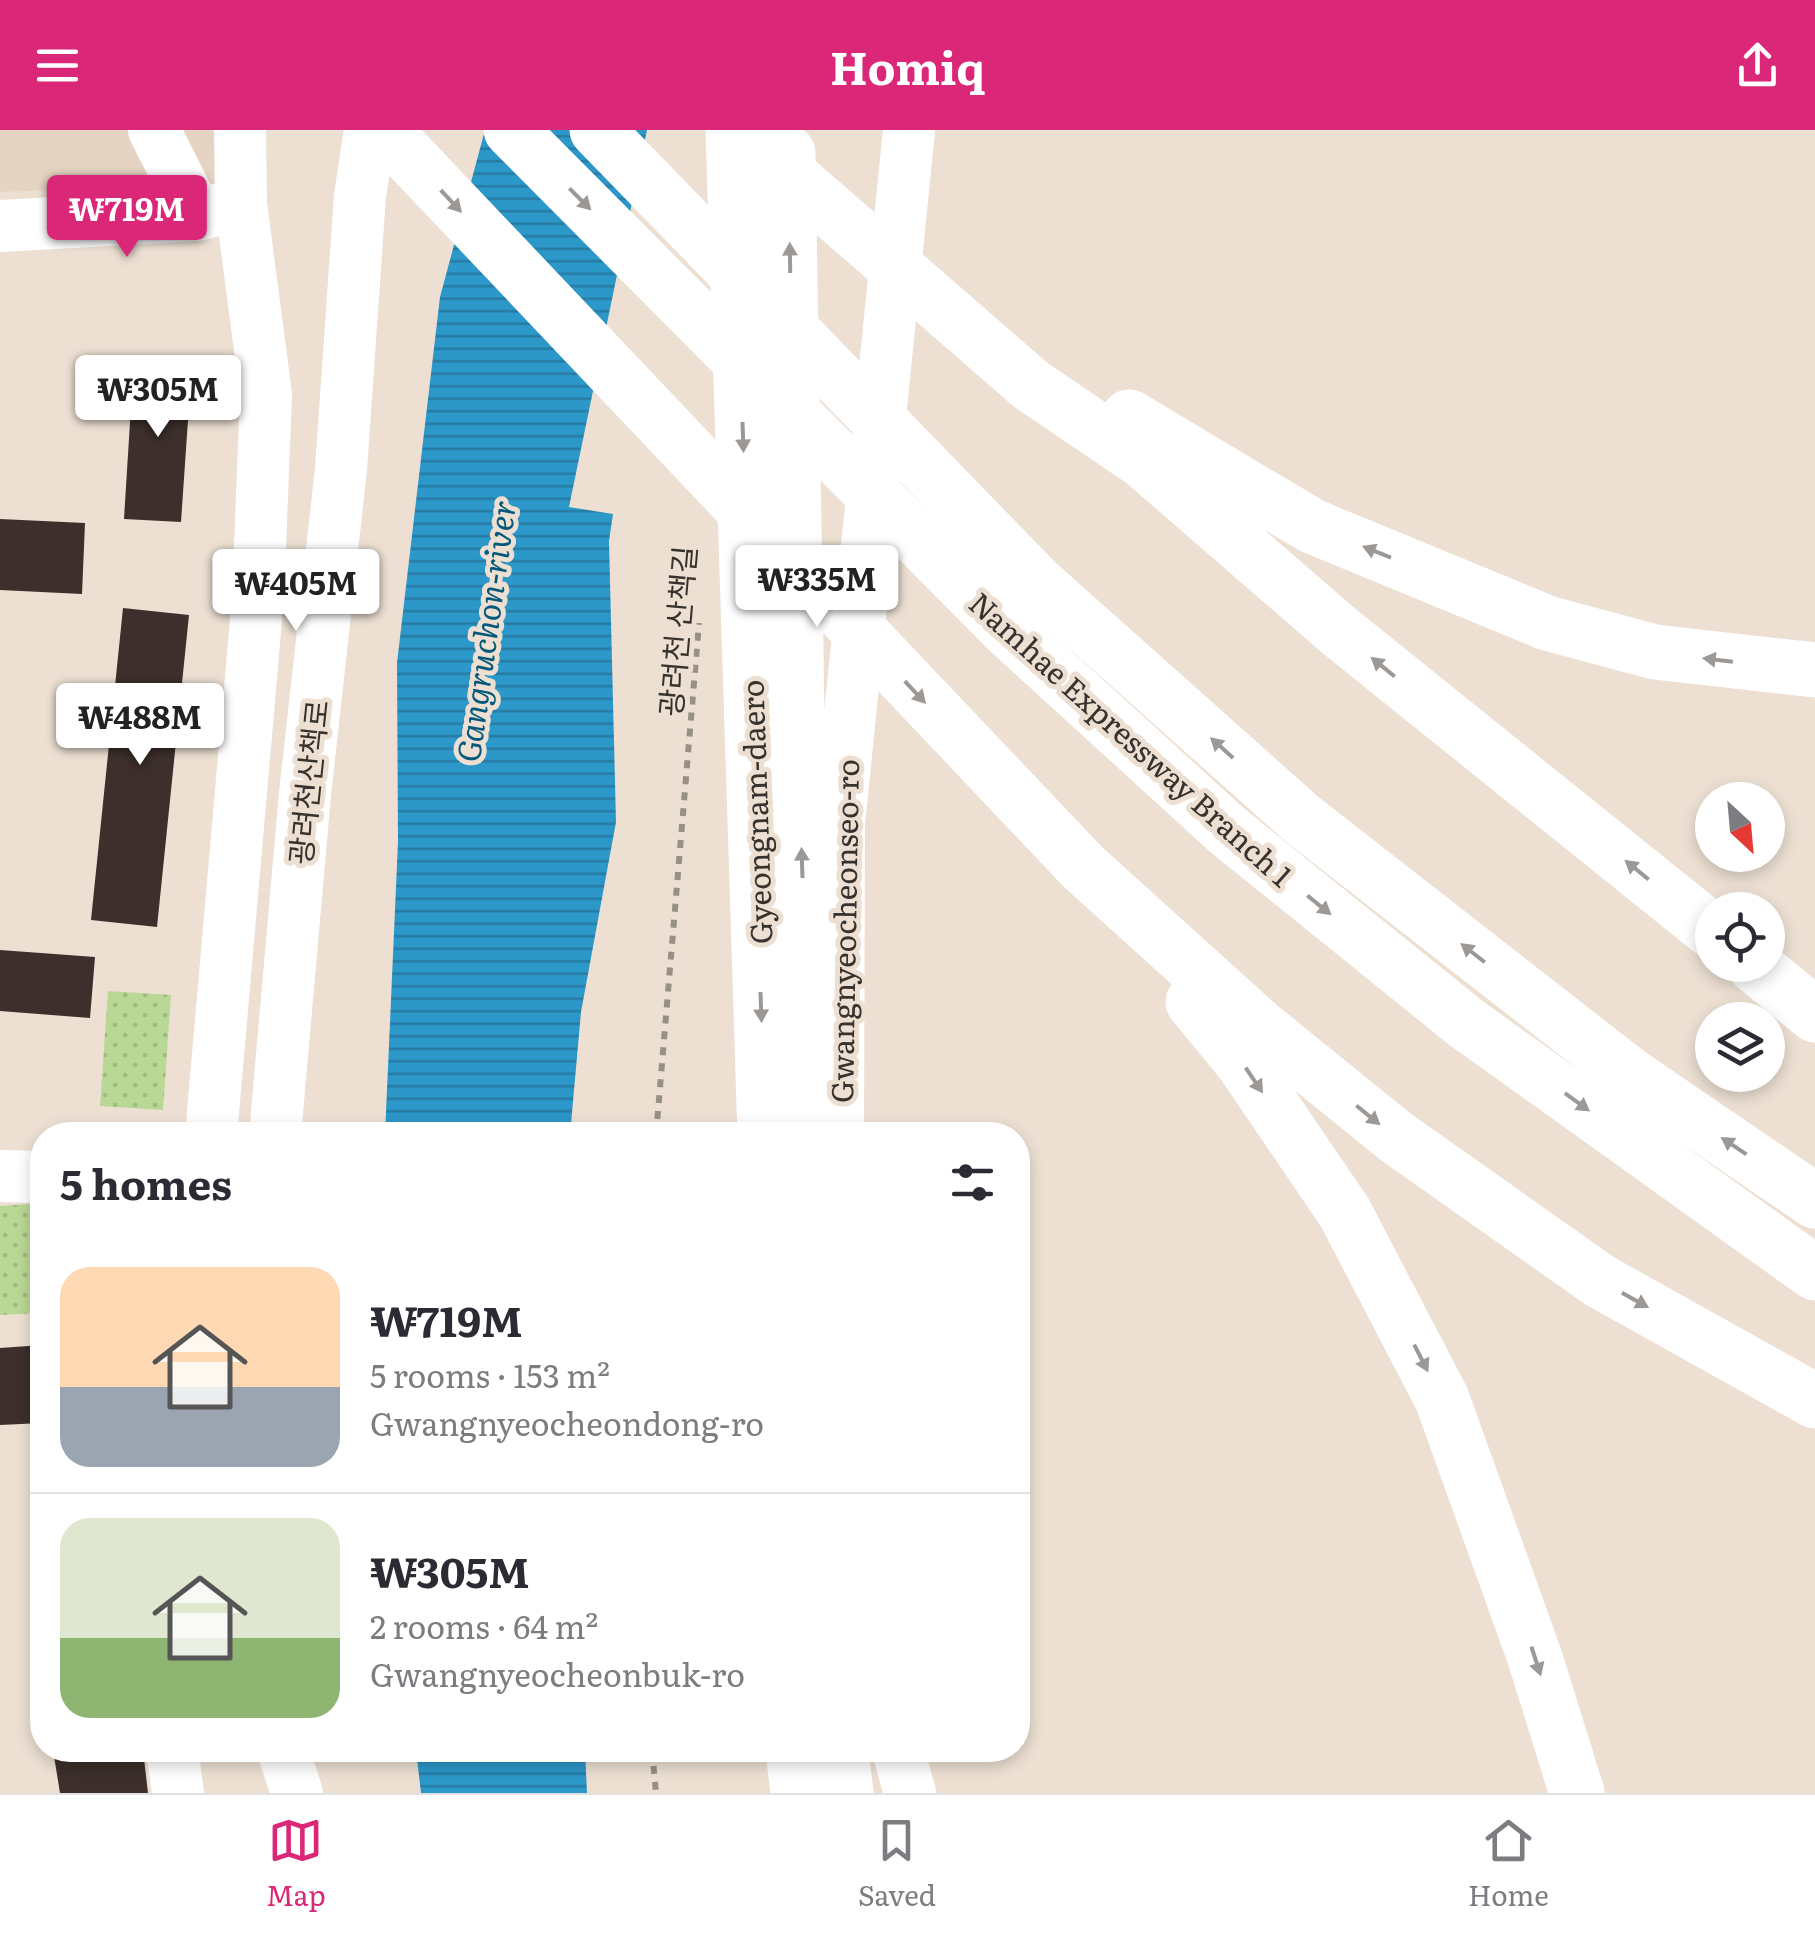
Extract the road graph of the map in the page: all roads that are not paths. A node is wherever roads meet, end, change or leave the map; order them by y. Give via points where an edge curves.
1 (154, 130) edge
2 (240, 130) edge
3 (370, 130) edge
4 (384, 130) edge
5 (512, 130) edge
6 (597, 130) edge
7 (736, 130) edge
8 (788, 130) edge
9 (908, 130) edge
10 (219, 210) junction
11 (0, 226) edge
12 (1032, 384) junction
13 (1815, 670) edge
14 (1083, 867) junction
15 (1695, 917) edge
16 (1775, 982) edge
17 (1815, 1015) edge
18 (211, 1122) edge
19 (276, 1122) edge
20 (765, 1122) edge
21 (812, 1122) edge
22 (838, 1122) edge
23 (0, 1176) edge
24 (30, 1177) edge
25 (1815, 1201) edge
26 (1815, 1272) edge
27 (1815, 1401) edge
28 (174, 1762) edge
29 (287, 1762) edge
30 (794, 1762) edge
31 (843, 1762) edge
32 (901, 1762) edge
33 (178, 1793) edge
34 (297, 1793) edge
35 (798, 1793) edge
36 (846, 1793) edge
37 (910, 1793) edge
38 (1577, 1793) edge

1 - 10 street
2 - 10 street
3 - 19 street, 광려천산책로
4 -> 14 highway
5 -> 26 highway, Namhae Expressway Branch 1 via 1010,632 1226,830 1466,1022
25 -> 6 highway, Namhae Expressway Branch 1 via 1630,1075 1303,820 1036,582
7 - 12 highway
7 -> 20 highway, Gyeongnam-daero
21 -> 8 highway, Gyeongnam-daero
9 - 22 street, Gwangnyeocheonseo-ro via 839,824
10 - 11 street
10 - 18 street via 266,395 258,597
13 -> 12 highway via 1655,652 1547,622 1312,526 1135,419
15 -> 12 highway via 1339,631 1143,462
14 -> 27 highway via 1259,1026 1396,1137 1600,1281
14 -> 38 highway via 1243,1064 1346,1213 1442,1399
16 - 17 highway
23 - 24 street
28 - 33 street
29 - 34 street
30 - 35 highway
31 - 36 highway
32 - 37 street

